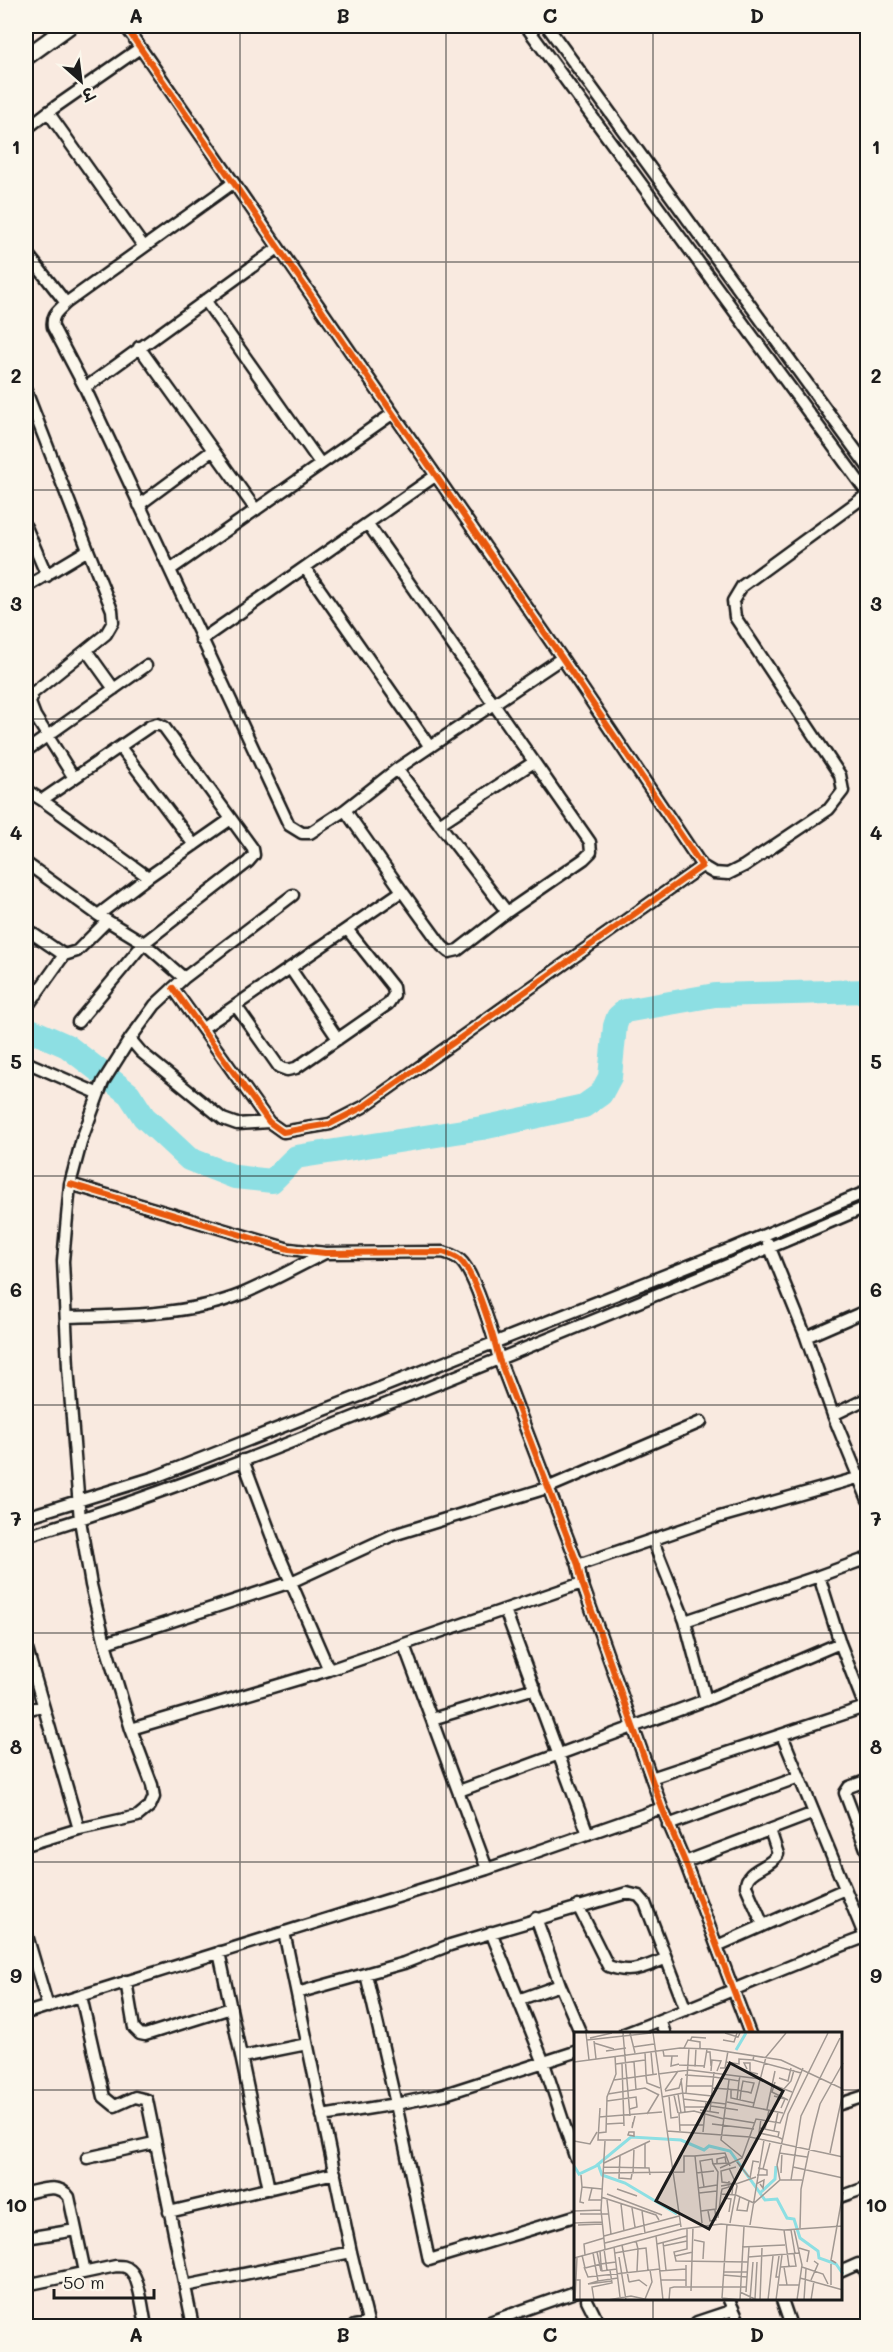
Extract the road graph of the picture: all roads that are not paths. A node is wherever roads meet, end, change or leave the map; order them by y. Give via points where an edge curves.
1 (69, 26) edge
2 (526, 26) edge
3 (547, 26) edge
4 (132, 37) edge
5 (26, 57) edge
6 (48, 112) junction
7 (26, 129) edge
8 (233, 183) junction
9 (144, 247) junction
10 (278, 248) junction
11 (26, 252) edge
12 (205, 300) junction
13 (66, 303) junction
14 (140, 347) junction
15 (85, 388) junction
16 (26, 391) edge
17 (392, 414) junction
18 (213, 450) junction
19 (320, 463) junction
20 (867, 466) edge
21 (435, 476) junction
22 (867, 494) edge
23 (139, 505) junction
24 (256, 510) junction
25 (368, 524) junction
26 (26, 527) edge
27 (88, 550) junction
28 (305, 568) junction
29 (170, 570) junction
30 (46, 576) junction
31 (26, 587) edge
32 (201, 640) junction
33 (86, 650) junction
34 (562, 658) junction
35 (146, 666) dead end
36 (114, 689) junction
37 (493, 705) junction
38 (48, 736) junction
39 (120, 747) junction
40 (430, 747) junction
41 (26, 751) edge
42 (534, 762) junction
43 (397, 769) junction
44 (74, 778) junction
45 (26, 790) edge
46 (42, 800) junction
47 (345, 810) junction
48 (231, 819) junction
49 (440, 824) junction
50 (194, 845) junction
51 (26, 863) edge
52 (702, 866) junction
53 (148, 877) junction
54 (402, 891) junction
55 (293, 895) dead end
56 (507, 912) junction
57 (103, 918) junction
58 (26, 928) edge
59 (347, 929) junction
60 (144, 943) junction
61 (64, 955) junction
62 (290, 968) junction
63 (184, 978) junction
64 (26, 987) edge
65 (173, 988) junction
66 (37, 994) junction
67 (236, 1006) junction
68 (27, 1007) dead end
69 (78, 1022) dead end
70 (203, 1028) junction
71 (338, 1039) junction
72 (127, 1044) junction
73 (26, 1062) edge
74 (97, 1094) junction
75 (269, 1122) junction
76 (70, 1184) junction
77 (867, 1191) edge
78 (867, 1206) edge
79 (765, 1234) junction
80 (769, 1248) junction
81 (325, 1253) junction
82 (867, 1310) edge
83 (66, 1317) junction
84 (806, 1337) junction
85 (495, 1342) junction
86 (499, 1359) junction
87 (867, 1398) edge
88 (833, 1415) junction
89 (701, 1422) dead end
90 (243, 1460) junction
91 (863, 1476) edge
92 (547, 1488) junction
93 (867, 1500) edge
94 (78, 1501) junction
95 (26, 1517) edge
96 (80, 1520) junction
97 (26, 1536) edge
98 (653, 1541) junction
99 (867, 1558) edge
100 (578, 1565) junction
101 (819, 1576) junction
102 (291, 1582) junction
103 (582, 1583) junction
104 (505, 1610) junction
105 (685, 1621) junction
106 (105, 1643) junction
107 (840, 1643) junction
108 (404, 1645) junction
109 (26, 1646) edge
110 (329, 1670) junction
111 (535, 1688) junction
112 (706, 1700) junction
113 (42, 1706) junction
114 (866, 1709) edge
115 (26, 1710) edge
116 (432, 1719) junction
117 (634, 1725) junction
118 (131, 1729) junction
119 (782, 1735) junction
120 (559, 1753) junction
121 (799, 1777) junction
122 (651, 1778) junction
123 (867, 1780) edge
124 (459, 1791) junction
125 (662, 1809) junction
126 (814, 1814) junction
127 (668, 1825) junction
128 (79, 1828) junction
129 (770, 1830) junction
130 (588, 1834) junction
131 (26, 1845) edge
132 (867, 1854) edge
133 (685, 1862) junction
134 (487, 1869) junction
135 (845, 1889) junction
136 (578, 1906) junction
137 (536, 1918) junction
138 (763, 1925) junction
139 (26, 1932) edge
140 (284, 1932) junction
141 (491, 1932) junction
142 (866, 1936) edge
143 (717, 1946) junction
144 (219, 1952) junction
145 (665, 1959) junction
146 (366, 1974) junction
147 (126, 1982) junction
148 (560, 1985) junction
149 (734, 1990) junction
150 (297, 1993) junction
151 (81, 1996) junction
152 (518, 2000) junction
153 (48, 2007) junction
154 (231, 2008) junction
155 (686, 2010) junction
156 (26, 2013) edge
157 (660, 2020) junction
158 (580, 2032) edge
159 (629, 2032) edge
160 (664, 2032) edge
161 (749, 2032) edge
162 (307, 2044) junction
163 (574, 2052) edge
164 (242, 2057) junction
165 (544, 2063) junction
166 (867, 2095) edge
167 (842, 2103) edge
168 (396, 2104) junction
169 (322, 2116) junction
170 (154, 2143) junction
171 (574, 2154) edge
172 (87, 2158) dead end
173 (335, 2173) junction
174 (867, 2187) edge
175 (269, 2189) junction
176 (26, 2193) edge
177 (842, 2196) edge
178 (169, 2212) junction
179 (574, 2216) edge
180 (76, 2230) junction
181 (26, 2238) edge
182 (351, 2252) junction
183 (842, 2271) edge
184 (85, 2272) junction
185 (867, 2279) edge
186 (26, 2285) edge
187 (185, 2286) junction
188 (574, 2292) edge
189 (588, 2301) edge
190 (782, 2301) edge
191 (731, 2305) edge
192 (369, 2325) edge
193 (146, 2326) edge
194 (193, 2326) edge
195 (354, 2326) edge
196 (478, 2326) edge
197 (600, 2326) edge
198 (693, 2326) edge
199 (741, 2326) edge
200 (791, 2326) edge

1 - 5 main road
2 - 22 street
3 - 20 street
4 - 6 street
4 - 8 street
6 - 7 street
6 - 9 street
8 - 9 street
8 - 10 street
9 - 13 street
10 - 12 street
10 - 17 street
11 - 13 street
12 - 14 street
12 - 19 street
13 - 15 street via 55,313 52,327
14 - 15 street
14 - 18 street
15 - 23 street
16 - 27 street
17 - 19 street
17 - 21 street
18 - 23 street
18 - 24 street
19 - 24 street
21 - 25 street
21 - 34 street
22 - 52 street via 742,586 733,601 735,617 840,775 843,791 829,808 744,866 728,874 714,873
23 - 29 street
24 - 29 street
25 - 28 street
25 - 37 street
26 - 30 street
27 - 30 street
27 - 33 street via 113,622 106,634
28 - 32 street
28 - 40 street
29 - 32 street
30 - 31 street
32 - 47 street via 289,825 310,833
33 - 36 street
33 - 38 street via 33,693 30,704
34 - 37 street
34 - 52 street
35 - 36 street
36 - 38 street
37 - 40 street
37 - 42 street
38 - 41 street
38 - 44 street
39 - 44 street
39 - 48 street via 150,726 164,727
39 - 50 street
40 - 43 street
42 - 49 street
42 - 56 street via 590,842 591,852
43 - 47 street
43 - 49 street
44 - 46 street
45 - 46 street
46 - 53 street
47 - 54 street
48 - 50 street
48 - 60 street via 254,855
49 - 56 street
50 - 53 street
51 - 57 street
52 - 75 street via 363,1107 330,1124 297,1131 283,1132
53 - 57 street
54 - 56 street via 449,952 458,950
54 - 59 street
55 - 63 street
57 - 60 street
57 - 61 street via 77,951
58 - 61 street
59 - 62 street
59 - 71 street via 393,987 394,995 388,1004
60 - 63 street
60 - 69 street
61 - 66 street
62 - 67 street
62 - 71 street
63 - 65 street
64 - 66 street
65 - 70 street
65 - 72 street via 155,1005
66 - 68 street
67 - 70 street
67 - 71 street via 279,1066 287,1070 297,1068
70 - 75 street
72 - 74 street
72 - 75 street via 223,1119 237,1124
73 - 74 street
74 - 76 street
76 - 81 street via 289,1249
76 - 83 street via 63,1243
77 - 79 street
78 - 80 street
79 - 80 street
79 - 85 street
80 - 84 street
80 - 86 street
81 - 83 street via 242,1294 200,1307
81 - 85 street via 443,1252 459,1258 469,1269
82 - 84 street
83 - 94 street
84 - 88 street
85 - 86 street
85 - 94 street via 154,1477
86 - 90 street
86 - 92 street
87 - 88 street
88 - 91 street
89 - 92 street
90 - 96 street
90 - 102 street
91 - 93 street
91 - 98 street via 716,1518
92 - 100 street
92 - 102 street via 393,1534
94 - 95 street
94 - 96 street
96 - 97 street
96 - 106 street
98 - 100 street
98 - 105 street
99 - 101 street
100 - 103 street
101 - 105 street
101 - 107 street
102 - 106 street
102 - 110 street
103 - 104 street
103 - 117 street
104 - 108 street
104 - 111 street
105 - 112 street
106 - 118 street
107 - 112 street
107 - 114 street
108 - 110 street
108 - 116 street
109 - 113 street
110 - 118 street
111 - 116 street
111 - 120 street
112 - 117 street
113 - 115 street
113 - 128 street
114 - 119 street
116 - 124 street
117 - 120 street
117 - 122 street
118 - 128 street via 153,1785 150,1806 138,1816
119 - 121 street
119 - 122 street
120 - 124 street
120 - 130 street
121 - 126 street
121 - 127 street
122 - 125 street
123 - 132 street via 845,1793
124 - 134 street
125 - 127 street
125 - 130 street
126 - 129 street
126 - 135 street
127 - 133 street
128 - 131 street
129 - 133 street
129 - 138 street via 778,1854 746,1880
130 - 134 street
133 - 143 street
134 - 140 street
135 - 138 street
135 - 142 street
136 - 137 street
136 - 145 street via 608,1966 635,1971
136 - 145 street via 627,1893 639,1896 648,1909
137 - 141 street
137 - 148 street
138 - 143 street
139 - 153 street
140 - 144 street
140 - 150 street
141 - 146 street
141 - 152 street
142 - 149 street
143 - 149 street
144 - 147 street
144 - 154 street
145 - 155 street
146 - 150 street
146 - 168 street
147 - 151 street
147 - 154 street via 134,2028 140,2034
148 - 152 street
148 - 158 street
149 - 155 street
149 - 161 street
150 - 162 street
151 - 153 street
151 - 170 street via 102,2092 115,2106 135,2097 147,2100
152 - 165 street
153 - 156 street
154 - 164 street
155 - 157 street
157 - 159 street
157 - 160 street
162 - 164 street
162 - 169 street
163 - 165 street
164 - 175 street
165 - 168 street via 446,2094
165 - 171 street
166 - 167 street
168 - 169 street
168 - 179 street via 429,2260
169 - 173 street
170 - 172 street
170 - 178 street
173 - 175 street
173 - 182 street
174 - 177 street
175 - 178 street
176 - 180 street via 63,2189 69,2197
178 - 187 street
180 - 181 street
180 - 184 street
182 - 187 street
182 - 192 street
183 - 185 street via 858,2264
184 - 186 street
184 - 193 street via 116,2266 132,2271
187 - 194 street
188 - 196 street
189 - 197 street
190 - 200 street
191 - 198 street
191 - 199 street
192 - 195 street

